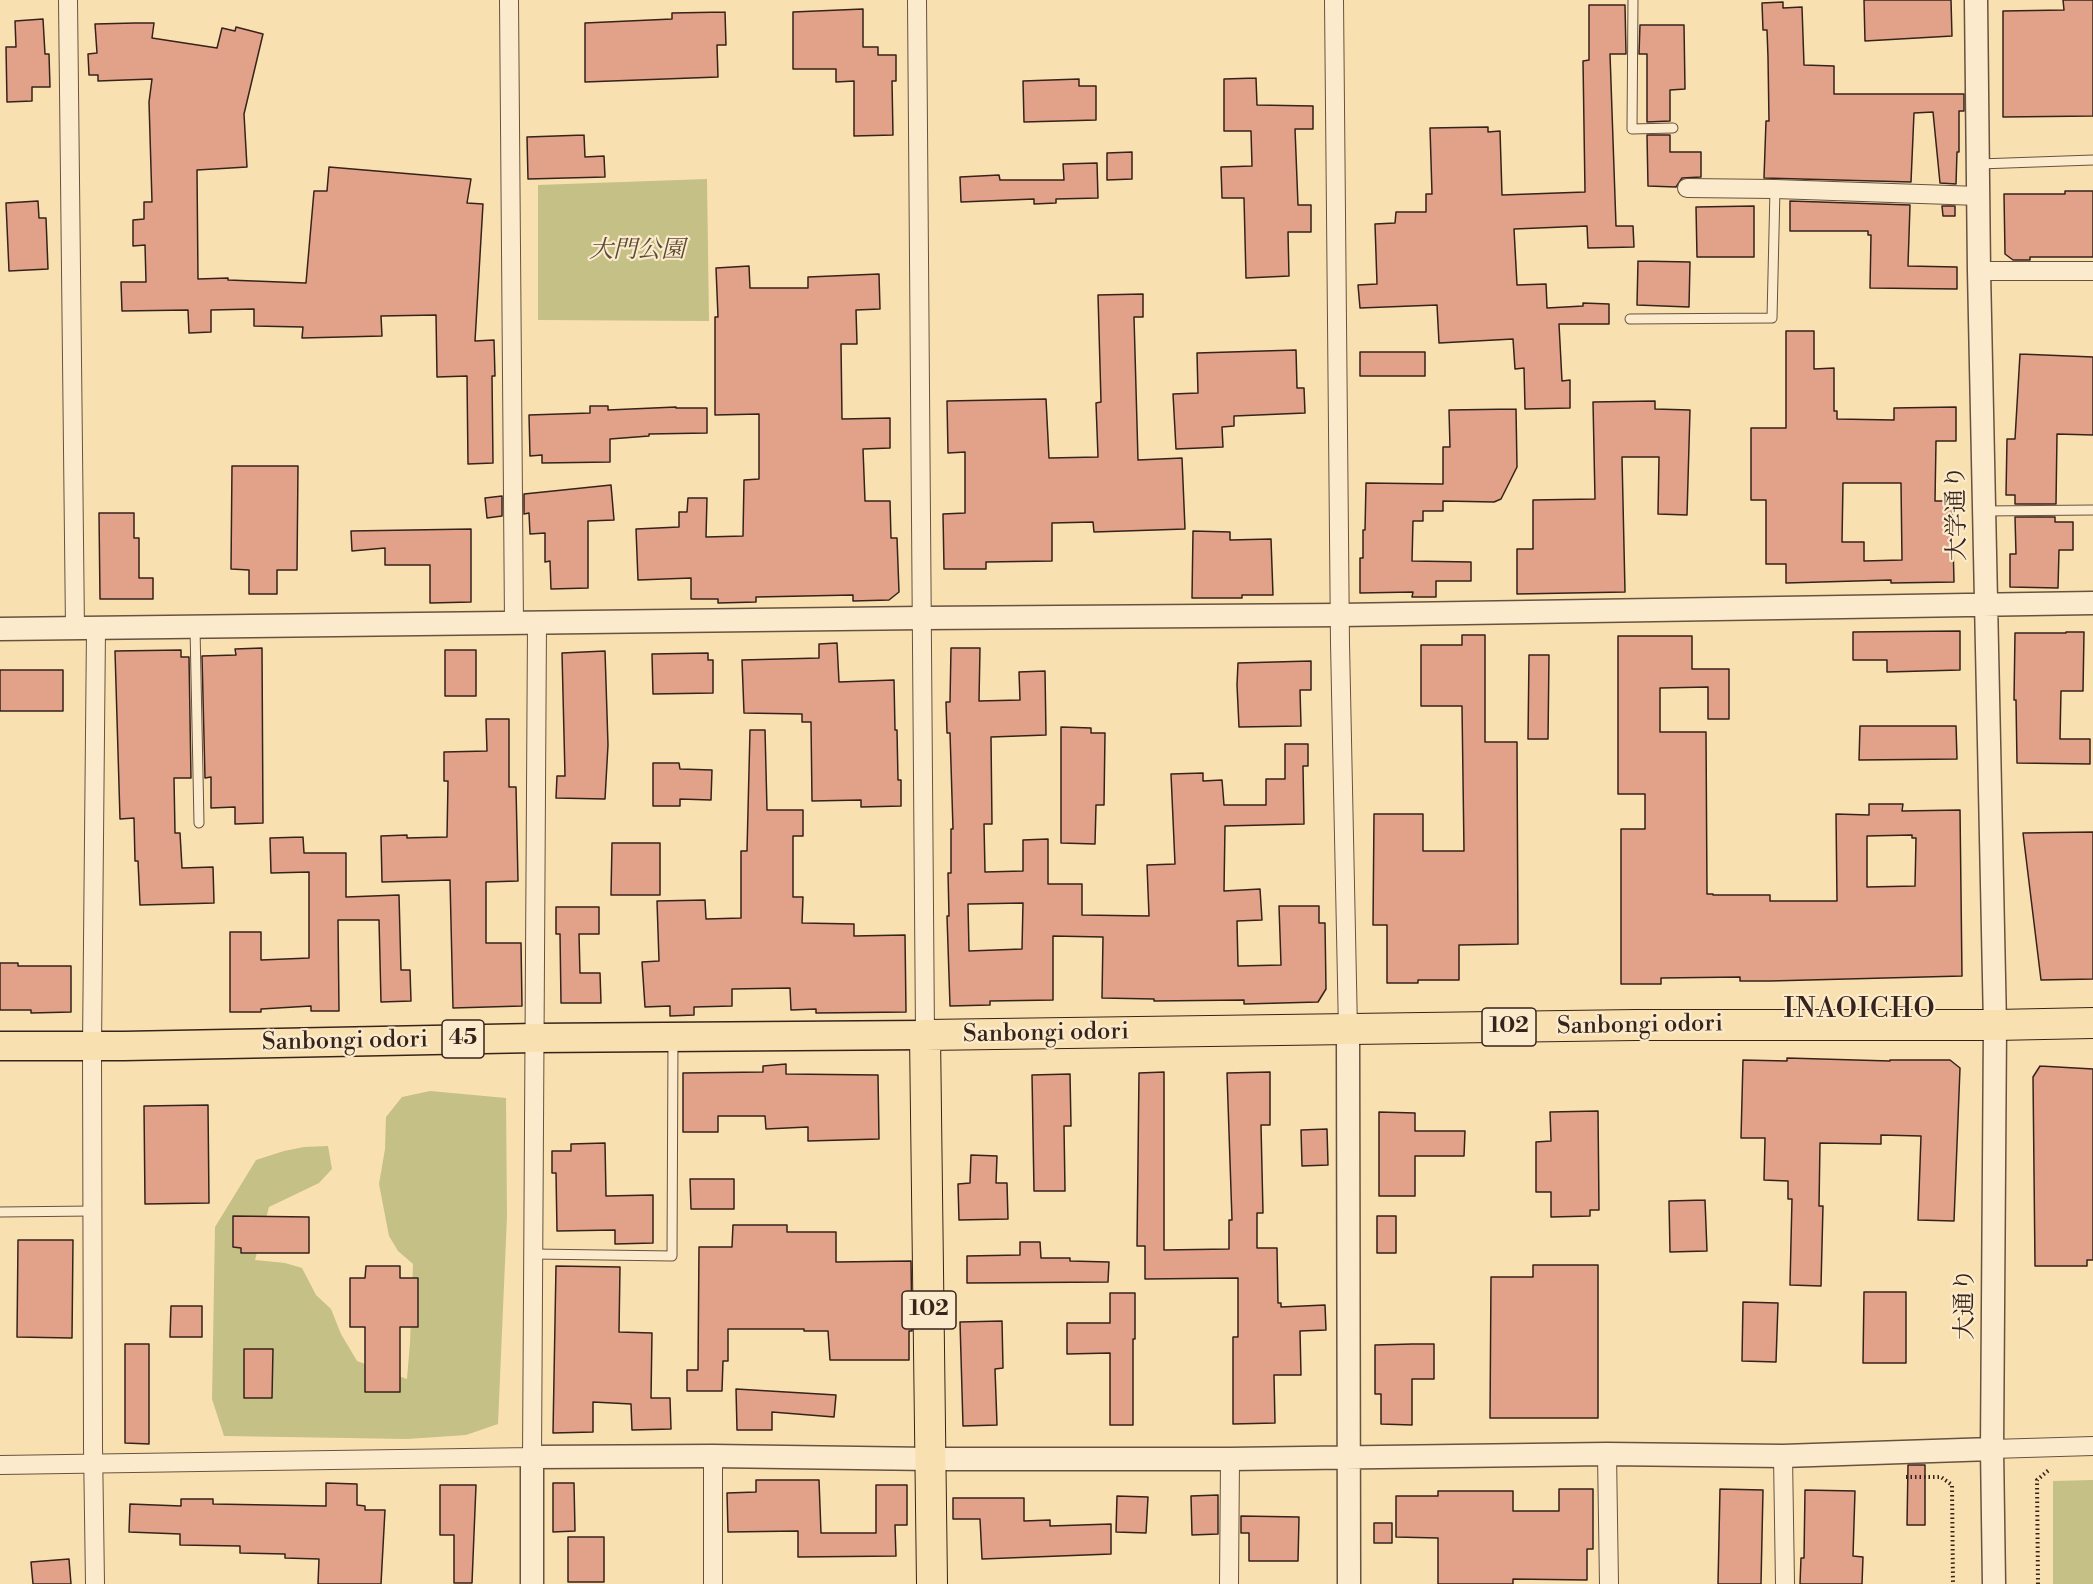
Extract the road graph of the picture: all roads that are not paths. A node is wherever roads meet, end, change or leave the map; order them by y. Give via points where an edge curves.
1 (68, 0) edge
2 (509, 0) edge
3 (917, 0) edge
4 (1334, 0) edge
5 (1633, 0) edge
6 (1976, 0) edge
7 (1673, 128) dead end
8 (2093, 160) edge
9 (1979, 164) junction
10 (1687, 188) dead end
11 (1775, 189) junction
12 (1979, 196) junction
13 (1979, 271) junction
14 (2093, 272) edge
15 (1630, 319) dead end
16 (1985, 510) junction
17 (2093, 510) edge
18 (2093, 603) edge
19 (1987, 604) junction
20 (1340, 615) junction
21 (922, 618) junction
22 (514, 623) junction
23 (537, 623) junction
24 (195, 627) junction
25 (0, 629) edge
26 (85, 629) junction
27 (199, 823) dead end
28 (2093, 1023) edge
29 (1995, 1025) junction
30 (1348, 1030) junction
31 (926, 1035) junction
32 (673, 1037) junction
33 (536, 1038) junction
34 (0, 1046) edge
35 (92, 1047) junction
36 (92, 1210) junction
37 (0, 1212) edge
38 (534, 1254) junction
39 (2093, 1446) edge
40 (1992, 1449) junction
41 (1607, 1454) junction
42 (713, 1456) junction
43 (1783, 1456) junction
44 (532, 1457) junction
45 (1350, 1458) junction
46 (930, 1460) junction
47 (1230, 1460) junction
48 (93, 1464) junction
49 (0, 1465) edge
50 (95, 1584) edge
51 (532, 1584) edge
52 (713, 1584) edge
53 (932, 1584) edge
54 (1229, 1584) edge
55 (1350, 1584) edge
56 (1609, 1584) edge
57 (1785, 1584) edge
58 (1994, 1584) edge

1 - 26 street
2 - 22 street
3 - 21 street
4 - 20 street
5 - 7 lane via 1632,129
6 - 9 street, 大学通り
8 - 9 lane
9 - 12 street, 大学通り
10 - 11 street
11 - 12 street
11 - 15 lane via 1772,318
12 - 13 street, 大学通り
13 - 14 street
13 - 16 street, 大学通り
16 - 17 lane
16 - 19 street, 大学通り
18 - 19 street
19 - 20 street
19 - 29 street, 大学通り
20 - 21 street
20 - 30 street
21 - 23 street
21 - 31 street
22 - 23 street
22 - 24 street
23 - 33 street
24 - 26 street
24 - 27 lane
25 - 26 street
26 - 35 street
28 - 29 highway, Sanbongi odori / 102
29 - 30 highway, Sanbongi odori / 102 via 1636,1024
29 - 40 street, 大通り
30 - 31 highway, Sanbongi odori / 102
30 - 45 street
31 - 32 main road, Sanbongi odori / 45
31 - 46 highway, 102
32 - 33 main road, Sanbongi odori / 45
32 - 38 lane via 672,1256
33 - 35 main road, Sanbongi odori / 45
33 - 38 street
34 - 35 main road, Sanbongi odori / 45
35 - 36 street
36 - 37 lane
36 - 48 street
38 - 44 street
39 - 40 street
40 - 43 street
40 - 58 street, 大通り
41 - 43 street
41 - 45 street
41 - 56 street
42 - 44 street
42 - 46 street
42 - 52 street
43 - 57 street
44 - 48 street
44 - 51 street
45 - 47 street
45 - 55 street
46 - 47 street
46 - 53 highway, 102
47 - 54 street
48 - 49 street
48 - 50 street

